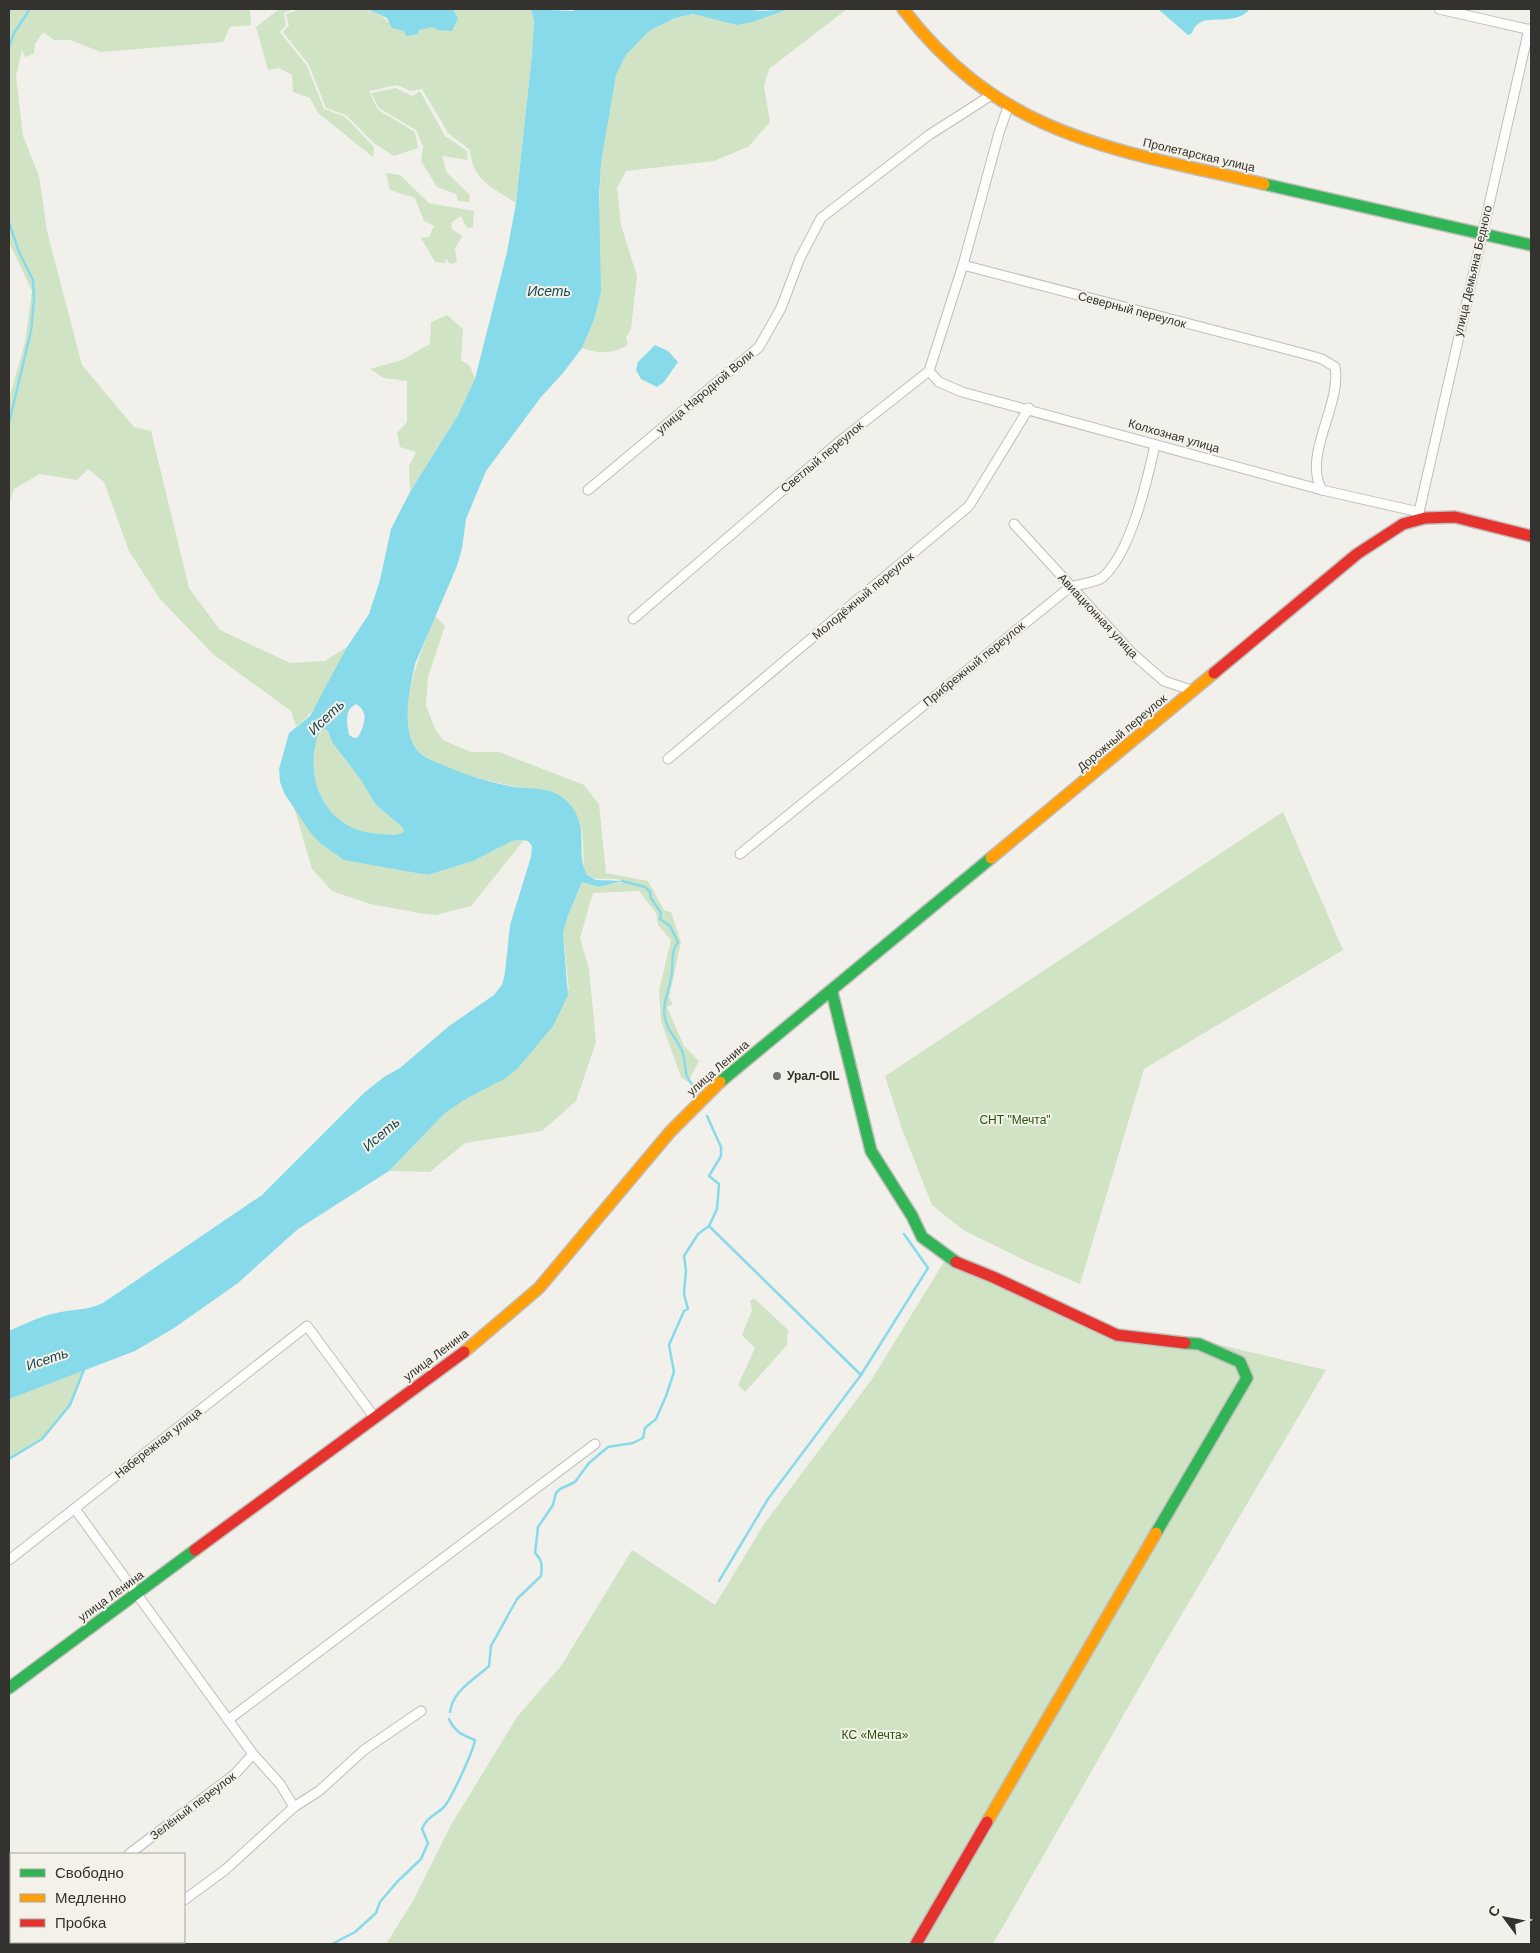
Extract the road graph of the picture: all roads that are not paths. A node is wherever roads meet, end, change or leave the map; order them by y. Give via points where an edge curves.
1 (903, 9) edge
2 (1439, 9) edge
3 (1530, 30) edge
4 (990, 96) junction
5 (1008, 107) junction
6 (1481, 234) junction
7 (1531, 245) edge
8 (963, 264) junction
9 (928, 371) junction
10 (1029, 408) junction
11 (1155, 445) junction
12 (588, 490) dead end
13 (1322, 490) junction
14 (1420, 515) junction
15 (1014, 524) dead end
16 (1531, 536) edge
17 (1070, 587) junction
18 (633, 620) dead end
19 (1194, 691) junction
20 (668, 758) dead end
21 (740, 854) dead end
22 (832, 992) junction
23 (375, 1418) junction
24 (595, 1444) dead end
25 (75, 1509) junction
26 (9, 1560) edge
27 (137, 1594) junction
28 (9, 1688) edge
29 (421, 1711) dead end
30 (228, 1720) junction
31 (253, 1754) junction
32 (294, 1807) junction
33 (130, 1853) edge
34 (185, 1899) edge
35 (916, 1944) edge

1 - 4 main road, Пролетарская улица via 934,48
2 - 3 street
3 - 6 street, улица Демьяна Бедного
4 - 5 main road, Пролетарская улица
4 - 12 street, улица Народной Воли via 929,135 821,218 760,347
5 - 6 main road, Пролетарская улица via 1067,136 1104,147
5 - 8 street
6 - 7 main road, Пролетарская улица
6 - 14 street, улица Демьяна Бедного
8 - 9 street
8 - 13 street, Северный переулок via 1305,354 1335,367 1338,381 1317,463 1316,480
9 - 10 street, Колхозная улица via 939,382 962,392
9 - 18 street, Светлый переулок via 840,441
10 - 11 street, Колхозная улица
10 - 20 street, Молодёжный переулок via 969,506
11 - 13 street, Колхозная улица
11 - 17 street, Прибрежный переулок via 1138,508 1117,558 1102,578
13 - 14 street, Колхозная улица
14 - 16 main road, Дорожный переулок via 1462,518
14 - 19 main road, Дорожный переулок via 1386,532 1357,554
15 - 17 street, Авиационная улица
17 - 19 street, Авиационная улица via 1132,654 1164,681
17 - 21 street, Прибрежный переулок
19 - 22 main road, Дорожный переулок
22 - 23 main road, улица Ленина via 696,1104 648,1156 556,1270 519,1308
22 - 35 main road via 871,1151 908,1208 922,1237 954,1262 993,1276 1117,1335 1199,1344 1240,1362 1247,1378
23 - 25 street, Набережная улица via 307,1326
23 - 27 main road, улица Ленина
24 - 30 street
25 - 26 street, Набережная улица
25 - 27 street
27 - 28 main road, улица Ленина
27 - 30 street
29 - 32 street via 364,1750 319,1791
30 - 31 street
31 - 32 street via 280,1784
31 - 33 street, Зелёный переулок via 235,1774
32 - 34 street via 226,1870

